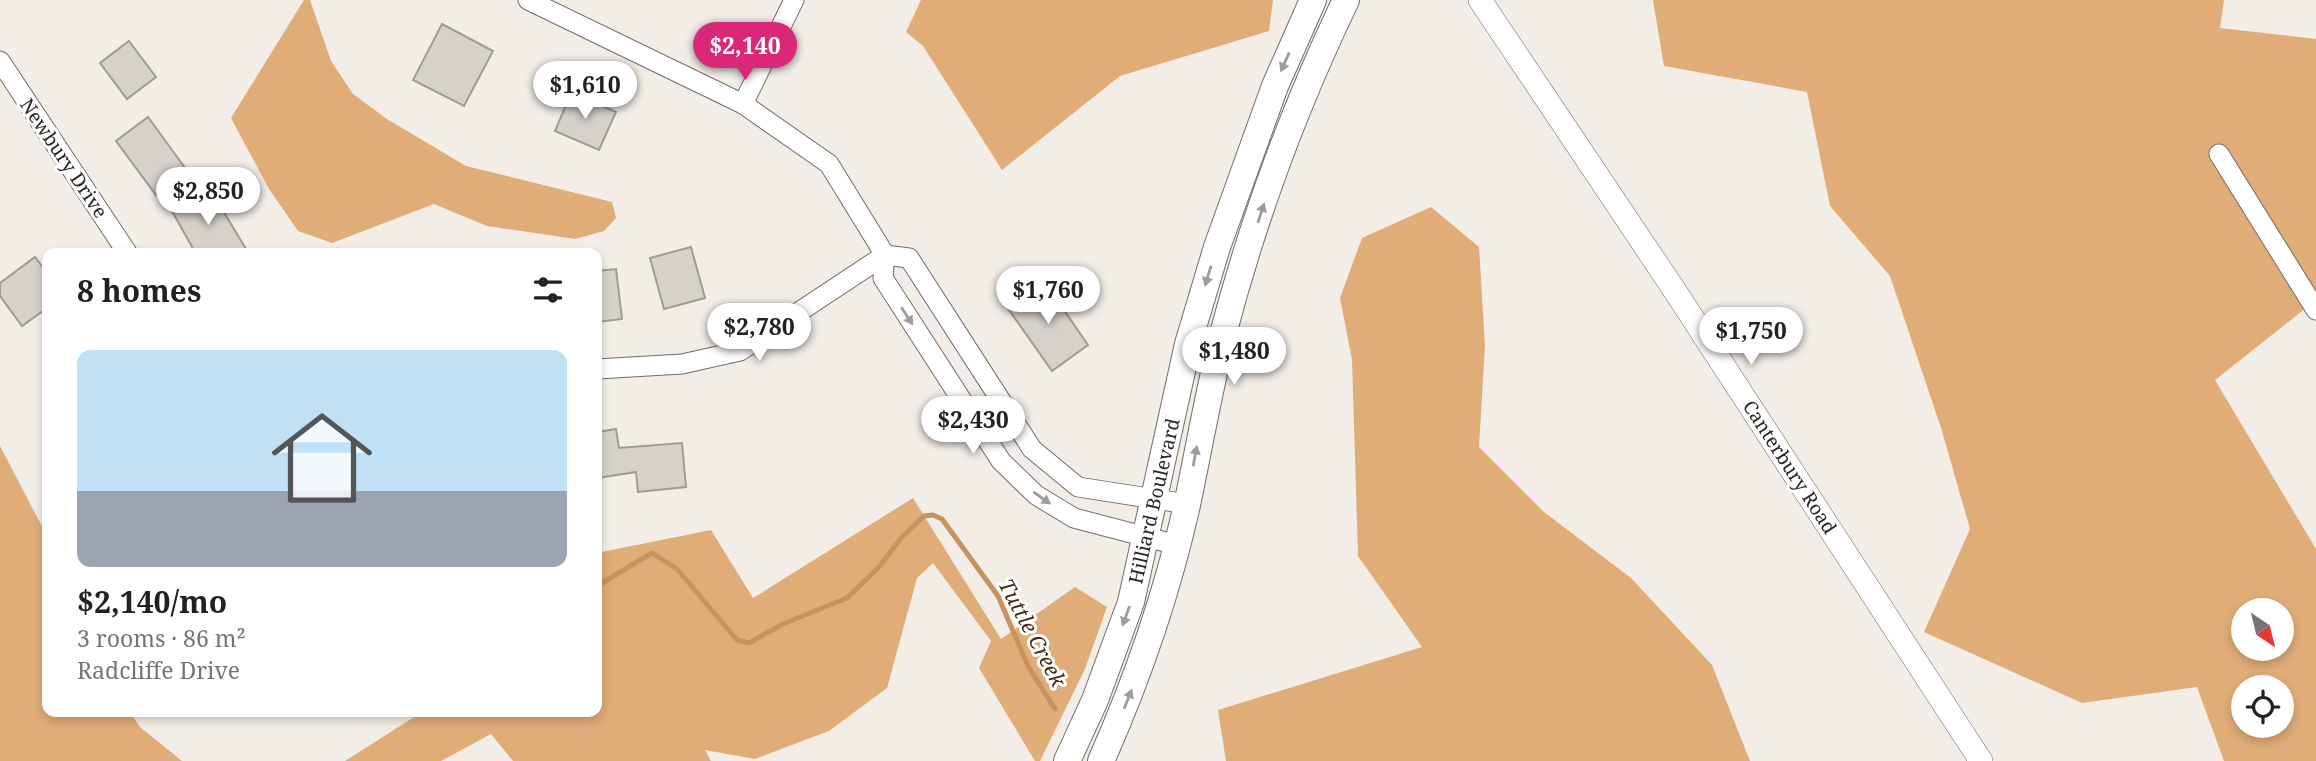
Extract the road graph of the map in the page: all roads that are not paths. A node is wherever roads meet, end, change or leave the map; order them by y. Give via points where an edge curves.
1 (528, 0) edge
2 (794, 0) edge
3 (1313, 0) edge
4 (1346, 0) edge
5 (1480, 0) edge
6 (0, 61) edge
7 (743, 104) junction
8 (2219, 154) dead end
9 (124, 248) edge
10 (886, 255) junction
11 (2316, 310) edge
12 (602, 369) edge
13 (1155, 497) junction
14 (1187, 504) junction
15 (1145, 539) junction
16 (1177, 545) junction
17 (1067, 761) edge
18 (1101, 761) edge
19 (1982, 761) edge

1 - 7 street
2 - 7 street
3 -> 13 main road, Hilliard Boulevard via 1275,86 1217,247 1188,344
14 -> 4 main road, Hilliard Boulevard via 1212,380 1242,269 1287,137
5 - 19 street, Canterbury Road
6 - 9 street, Newbury Drive
7 - 10 street via 829,164
8 - 11 street
10 - 12 street via 740,351 682,364
10 - 13 street via 909,258 1032,449 1078,486
10 -> 15 street via 883,278 1001,461 1036,495 1074,518
13 - 14 street
13 - 15 main road, Hilliard Boulevard
14 - 16 main road, Hilliard Boulevard
15 - 16 street
15 -> 17 main road, Hilliard Boulevard via 1131,602
18 -> 16 main road, Hilliard Boulevard via 1144,659

